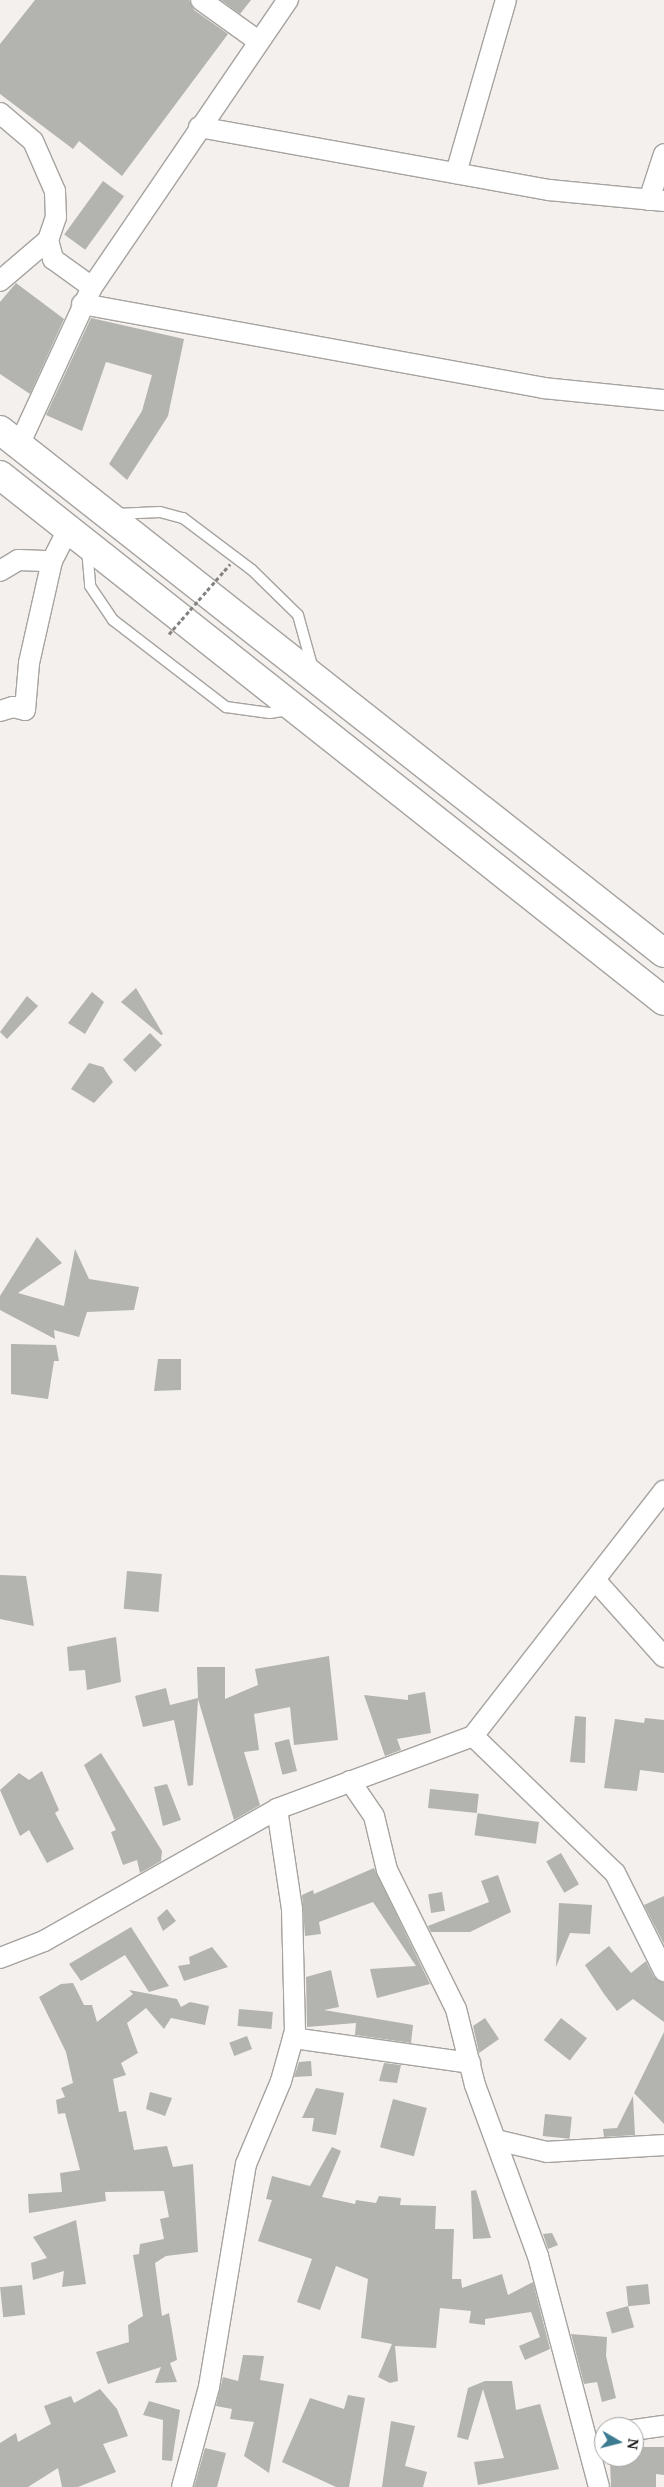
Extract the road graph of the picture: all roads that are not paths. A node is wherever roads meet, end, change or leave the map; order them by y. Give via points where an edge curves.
1 (201, 0) edge
2 (288, 0) edge
3 (506, 0) edge
4 (258, 41) junction
5 (0, 113) edge
6 (199, 127) junction
7 (664, 154) edge
8 (456, 173) junction
9 (656, 201) edge
10 (48, 240) junction
11 (0, 281) edge
12 (92, 287) junction
13 (82, 304) junction
14 (664, 400) edge
15 (10, 438) edge
16 (0, 475) edge
17 (105, 514) junction
18 (78, 534) junction
19 (52, 561) junction
20 (0, 571) edge
21 (314, 675) junction
22 (298, 708) junction
23 (0, 711) edge
24 (664, 953) edge
25 (664, 1000) edge
26 (664, 1491) edge
27 (596, 1582) junction
28 (664, 1658) edge
29 (473, 1736) junction
30 (350, 1781) junction
31 (277, 1809) junction
32 (0, 1958) edge
33 (664, 1971) edge
34 (293, 2038) junction
35 (470, 2063) junction
36 (496, 2140) junction
37 (664, 2145) edge
38 (664, 2426) edge
39 (644, 2429) edge
40 (594, 2431) edge
41 (598, 2467) edge
42 (182, 2487) edge
43 (599, 2487) edge

1 - 4 street
2 - 4 street
3 - 8 street
4 - 6 street
5 - 10 street via 33,141 55,191 56,217
6 - 8 street
6 - 12 street
7 - 9 street
8 - 9 street via 549,190
10 - 11 street
10 - 12 street via 53,258
12 - 13 street
13 - 14 street via 542,388
13 - 15 street
15 - 17 highway
16 - 18 highway
17 - 21 highway
17 - 21 lane via 160,512 183,518 252,570 298,614
18 - 19 street
18 - 22 highway
18 - 22 lane via 90,586 113,620 226,707 270,713
19 - 20 street via 18,560
19 - 23 street via 28,663 25,710 13,707
21 - 24 highway
22 - 25 highway
26 - 27 street
27 - 28 street
27 - 29 street
29 - 30 street
29 - 33 street via 615,1873
30 - 31 street
30 - 35 street via 374,1816 387,1870 456,2009
31 - 32 street via 44,1940
31 - 34 street via 292,1909
34 - 35 street
34 - 42 street via 282,2081 246,2164 209,2387
35 - 36 street
36 - 37 street via 547,2152
36 - 40 street via 538,2256
38 - 39 street
41 - 43 street

